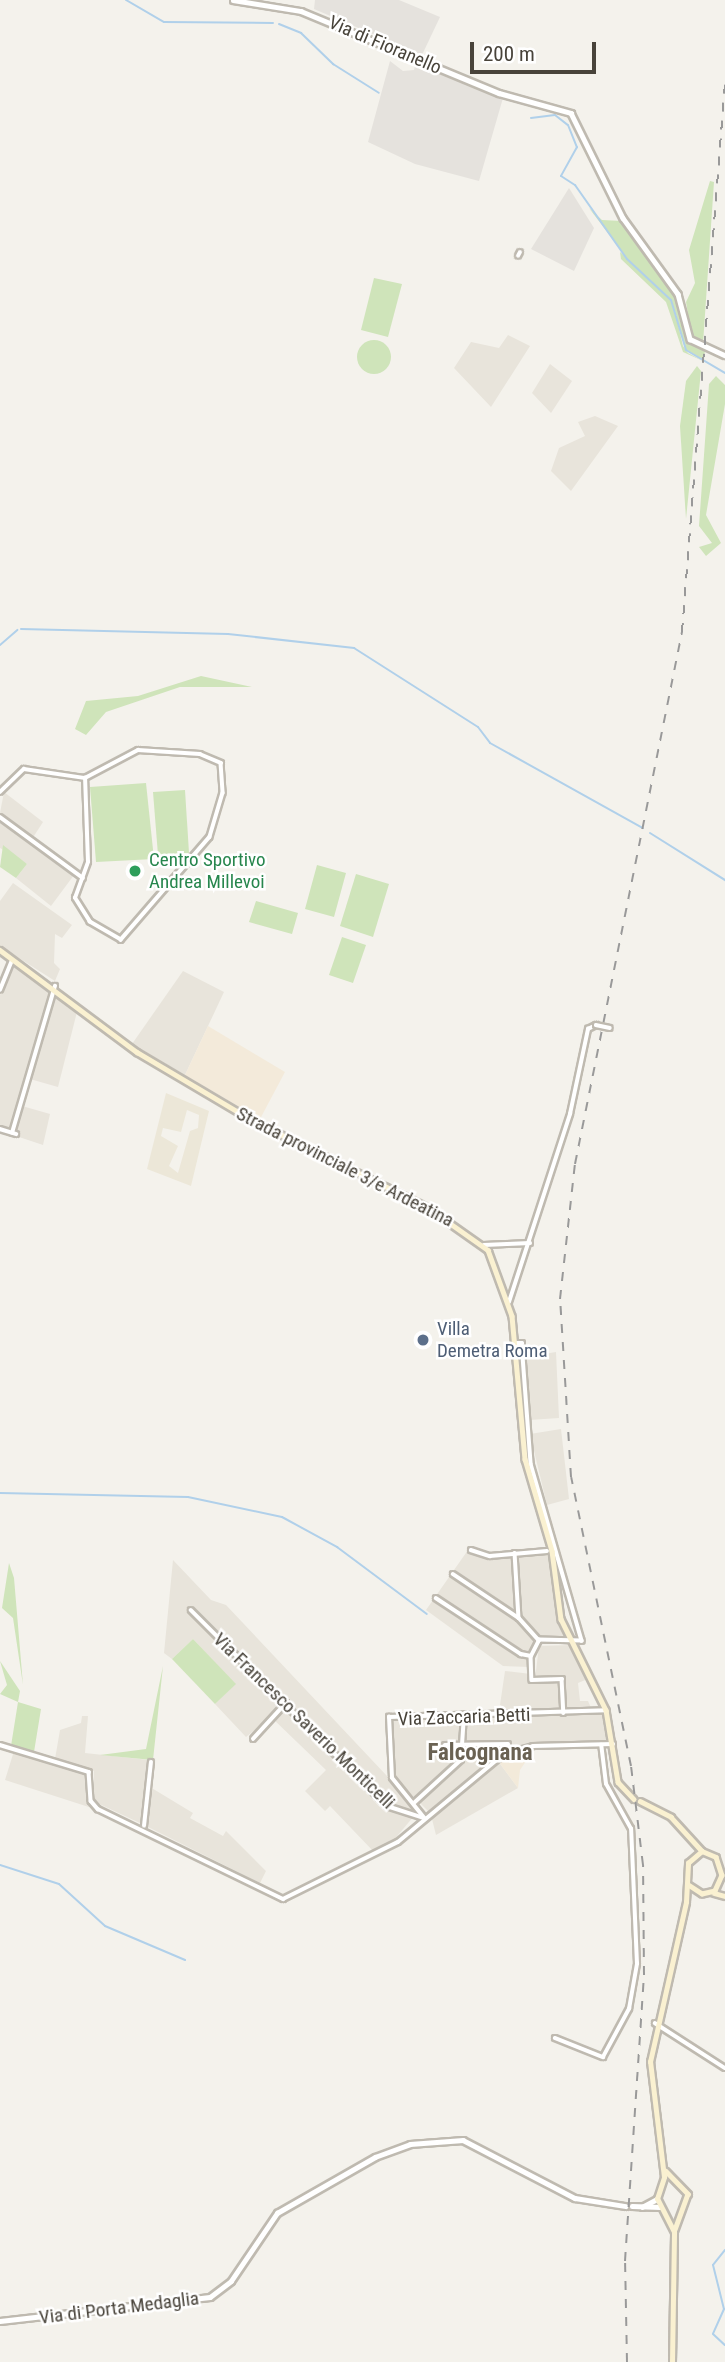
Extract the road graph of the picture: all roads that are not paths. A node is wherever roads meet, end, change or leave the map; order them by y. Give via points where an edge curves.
1 (233, 0) edge
2 (725, 355) edge
3 (85, 778) junction
4 (0, 792) edge
5 (0, 817) edge
6 (83, 879) junction
7 (0, 950) edge
8 (13, 958) junction
9 (55, 986) junction
10 (0, 990) edge
11 (610, 1028) dead end
12 (0, 1129) edge
13 (530, 1243) junction
14 (484, 1245) junction
15 (509, 1302) junction
16 (517, 1343) junction
17 (471, 1550) dead end
18 (547, 1551) dead end
19 (515, 1553) junction
20 (453, 1573) dead end
21 (436, 1598) dead end
22 (191, 1610) dead end
23 (519, 1618) junction
24 (539, 1640) junction
25 (571, 1643) junction
26 (531, 1656) junction
27 (286, 1703) junction
28 (606, 1710) junction
29 (564, 1713) junction
30 (464, 1715) junction
31 (253, 1739) dead end
32 (508, 1744) dead end
33 (613, 1744) junction
34 (0, 1745) edge
35 (445, 1745) dead end
36 (464, 1745) junction
37 (601, 1745) junction
38 (151, 1762) dead end
39 (415, 1802) junction
40 (424, 1818) junction
41 (144, 1827) junction
42 (693, 1840) junction
43 (702, 1851) junction
44 (694, 1854) junction
45 (720, 1884) junction
46 (688, 1885) junction
47 (696, 1892) junction
48 (713, 1892) junction
49 (725, 1894) edge
50 (686, 1902) junction
51 (654, 2023) junction
52 (555, 2038) dead end
53 (725, 2068) edge
54 (664, 2167) junction
55 (678, 2183) junction
56 (663, 2185) junction
57 (657, 2199) junction
58 (642, 2207) junction
59 (660, 2207) junction
60 (667, 2212) junction
61 (680, 2212) junction
62 (674, 2232) junction
63 (0, 2321) edge
64 (672, 2362) edge

1 - 2 street, Via di Fioranello via 301,10 499,93 571,113 623,218 678,294 690,339
3 - 4 street via 30,768 15,774
3 - 6 street
3 - 6 street via 144,750 207,756 221,764 224,775 211,837 124,939 104,933 81,912 75,896
5 - 6 street
7 - 8 main road, Strada provinciale 3/e Ardeatina
8 - 9 main road, Strada provinciale 3/e Ardeatina
8 - 10 street
9 - 12 street via 14,1134
9 - 14 main road, Strada provinciale 3/e Ardeatina via 137,1052 252,1120 427,1207
11 - 13 street, bridge via 596,1025 588,1029
13 - 14 street
13 - 15 street
14 - 15 main road
15 - 16 main road
16 - 25 main road via 527,1471
16 - 25 street via 522,1343 531,1464 582,1641
17 - 19 street
18 - 19 street
19 - 23 street
20 - 23 street
21 - 26 street via 505,1646
22 - 27 street, Via Francesco Saverio Monticelli
23 - 24 street
24 - 25 street
24 - 26 street
25 - 28 main road
26 - 29 street via 532,1680 562,1679
27 - 31 street
27 - 40 street, Via Francesco Saverio Monticelli via 387,1806
28 - 29 street, Via Zaccaria Betti
28 - 33 main road
29 - 30 street, Via Zaccaria Betti
30 - 36 street
30 - 39 street, Via Zaccaria Betti via 389,1717 392,1778
32 - 36 street
33 - 37 street
33 - 42 main road via 618,1782 637,1800 664,1812
34 - 41 street via 89,1772 95,1807
35 - 36 street
36 - 39 street via 457,1765
37 - 40 street via 512,1751
37 - 52 street via 607,1784 631,1829 638,1964 629,2009 603,2057
38 - 41 street
39 - 40 street, Via Zaccaria Betti
40 - 41 street via 398,1842 283,1899
42 - 43 main road
42 - 44 main road
43 - 44 main road
43 - 45 main road via 719,1860
44 - 46 main road
45 - 48 main road
45 - 49 main road
46 - 47 main road
46 - 50 main road
47 - 48 main road
47 - 50 main road
48 - 49 main road
50 - 51 main road
51 - 53 street
51 - 54 main road via 650,2094
54 - 55 main road
54 - 56 main road
55 - 56 main road
55 - 61 main road via 688,2194
56 - 57 main road
57 - 58 street
57 - 59 main road
58 - 59 street, Via di Porta Medaglia
58 - 63 street, Via di Porta Medaglia via 575,2198 463,2140 421,2142 375,2157 277,2213 215,2295
59 - 60 main road
60 - 61 main road
60 - 62 main road
61 - 62 main road
62 - 64 main road

